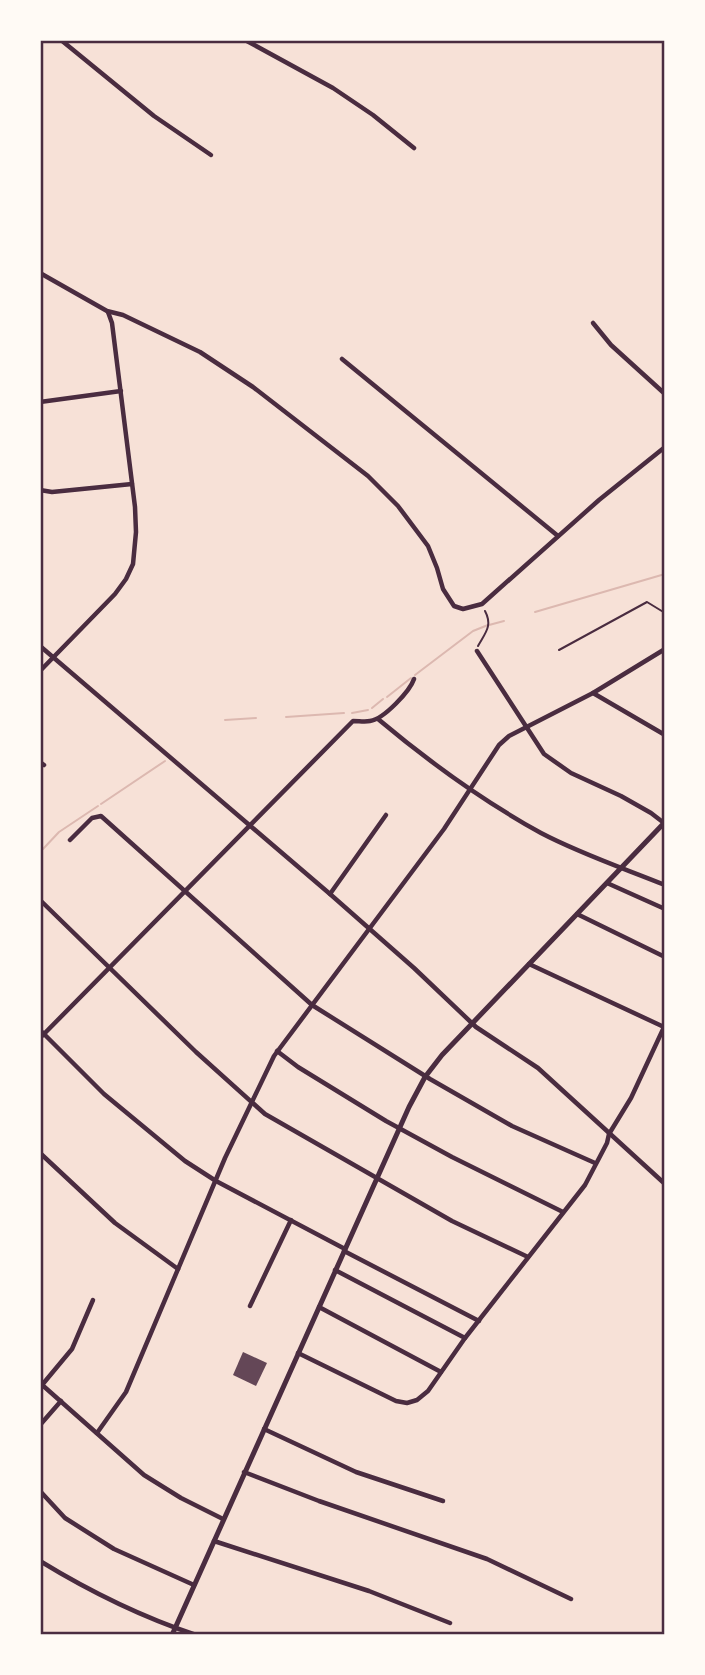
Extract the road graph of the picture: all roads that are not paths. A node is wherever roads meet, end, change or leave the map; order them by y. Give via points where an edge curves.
1 (61, 40) edge
2 (245, 40) edge
3 (414, 148) dead end
4 (211, 155) dead end
5 (40, 273) edge
6 (107, 311) junction
7 (593, 323) dead end
8 (342, 359) dead end
9 (121, 391) junction
10 (665, 394) edge
11 (40, 402) edge
12 (665, 447) edge
13 (132, 484) junction
14 (40, 490) edge
15 (558, 536) junction
16 (665, 613) edge
17 (40, 646) edge
18 (665, 649) edge
19 (559, 650) dead end
20 (477, 651) road end
21 (54, 658) junction
22 (40, 671) edge
23 (414, 679) dead end
24 (593, 693) junction
25 (378, 719) junction
26 (527, 727) junction
27 (665, 736) edge
28 (471, 789) junction
29 (386, 815) dead end
30 (664, 823) edge
31 (251, 826) junction
32 (71, 840) dead end
33 (620, 869) junction
34 (607, 883) junction
35 (665, 885) edge
36 (186, 891) junction
37 (330, 894) junction
38 (40, 900) edge
39 (665, 909) edge
40 (577, 914) junction
41 (370, 928) junction
42 (665, 957) edge
43 (529, 964) junction
44 (110, 968) junction
45 (312, 1005) junction
46 (472, 1023) junction
47 (664, 1026) edge
48 (42, 1034) edge
49 (277, 1051) junction
50 (425, 1077) junction
51 (253, 1101) junction
52 (400, 1127) junction
53 (609, 1134) junction
54 (40, 1153) edge
55 (595, 1163) junction
56 (376, 1178) junction
57 (216, 1181) junction
58 (665, 1184) edge
59 (563, 1212) junction
60 (291, 1220) junction
61 (344, 1250) junction
62 (528, 1257) junction
63 (178, 1269) junction
64 (335, 1270) junction
65 (93, 1300) dead end
66 (250, 1306) dead end
67 (318, 1307) junction
68 (479, 1321) junction
69 (466, 1338) junction
70 (298, 1353) junction
71 (441, 1371) junction
72 (41, 1384) edge
73 (61, 1401) junction
74 (40, 1425) edge
75 (264, 1429) junction
76 (97, 1433) junction
77 (244, 1472) junction
78 (40, 1491) edge
79 (443, 1501) dead end
80 (223, 1519) junction
81 (214, 1541) junction
82 (40, 1561) edge
83 (194, 1585) junction
84 (571, 1599) dead end
85 (450, 1623) dead end
86 (173, 1632) edge
87 (197, 1635) edge

1 - 4 street via 154,116
2 - 3 street via 334,88
5 - 6 street
6 - 9 street
6 - 15 street via 219,362 368,476 418,530 454,606 463,609 482,604
7 - 10 street
8 - 15 street
9 - 11 street
9 - 13 street
12 - 15 street
13 - 14 street
13 - 21 street via 136,532 127,579
16 - 19 lane via 647,602
17 - 21 street
18 - 24 street
20 - 26 street
21 - 22 street
21 - 31 street
23 - 25 street via 411,688
24 - 26 street
24 - 27 street
25 - 28 street
25 - 31 street via 353,721
26 - 28 street via 499,745
26 - 30 street via 554,762
28 - 33 street via 541,833
28 - 41 street
29 - 37 street
30 - 33 street
31 - 36 street
31 - 37 street
32 - 36 street via 92,818 101,816
33 - 34 street
33 - 35 street
34 - 39 street
34 - 40 street
36 - 44 street
36 - 45 street
37 - 41 street
38 - 44 street
40 - 42 street
40 - 43 street
41 - 45 street
41 - 46 street
43 - 46 street
43 - 47 street
44 - 48 street
44 - 51 street
45 - 49 street
45 - 50 street
46 - 50 street
46 - 53 street via 538,1068
47 - 53 street
48 - 57 street via 145,1130
49 - 51 street
49 - 52 street
50 - 52 street
50 - 55 street via 512,1126
51 - 56 street via 265,1114
51 - 57 street
52 - 56 street
52 - 59 street
53 - 55 street
53 - 58 street
54 - 63 street via 115,1223
55 - 59 street via 585,1185
56 - 61 street
56 - 62 street
57 - 60 street
57 - 63 street
59 - 62 street
60 - 61 street
60 - 66 street
61 - 64 street
61 - 68 street
62 - 68 street
63 - 76 street via 126,1392
64 - 67 street
64 - 69 street
65 - 72 street via 72,1349
67 - 70 street
67 - 71 street
68 - 69 street
69 - 71 street
70 - 71 street via 407,1403 428,1391
70 - 75 street
72 - 73 street
73 - 74 street
73 - 76 street
75 - 77 street
75 - 79 street via 356,1472
76 - 80 street via 144,1475
77 - 80 street
77 - 84 street via 487,1559
78 - 83 street via 65,1518 114,1549
80 - 81 street
81 - 83 street
81 - 85 street via 369,1591
82 - 86 street
83 - 86 street
86 - 87 street

